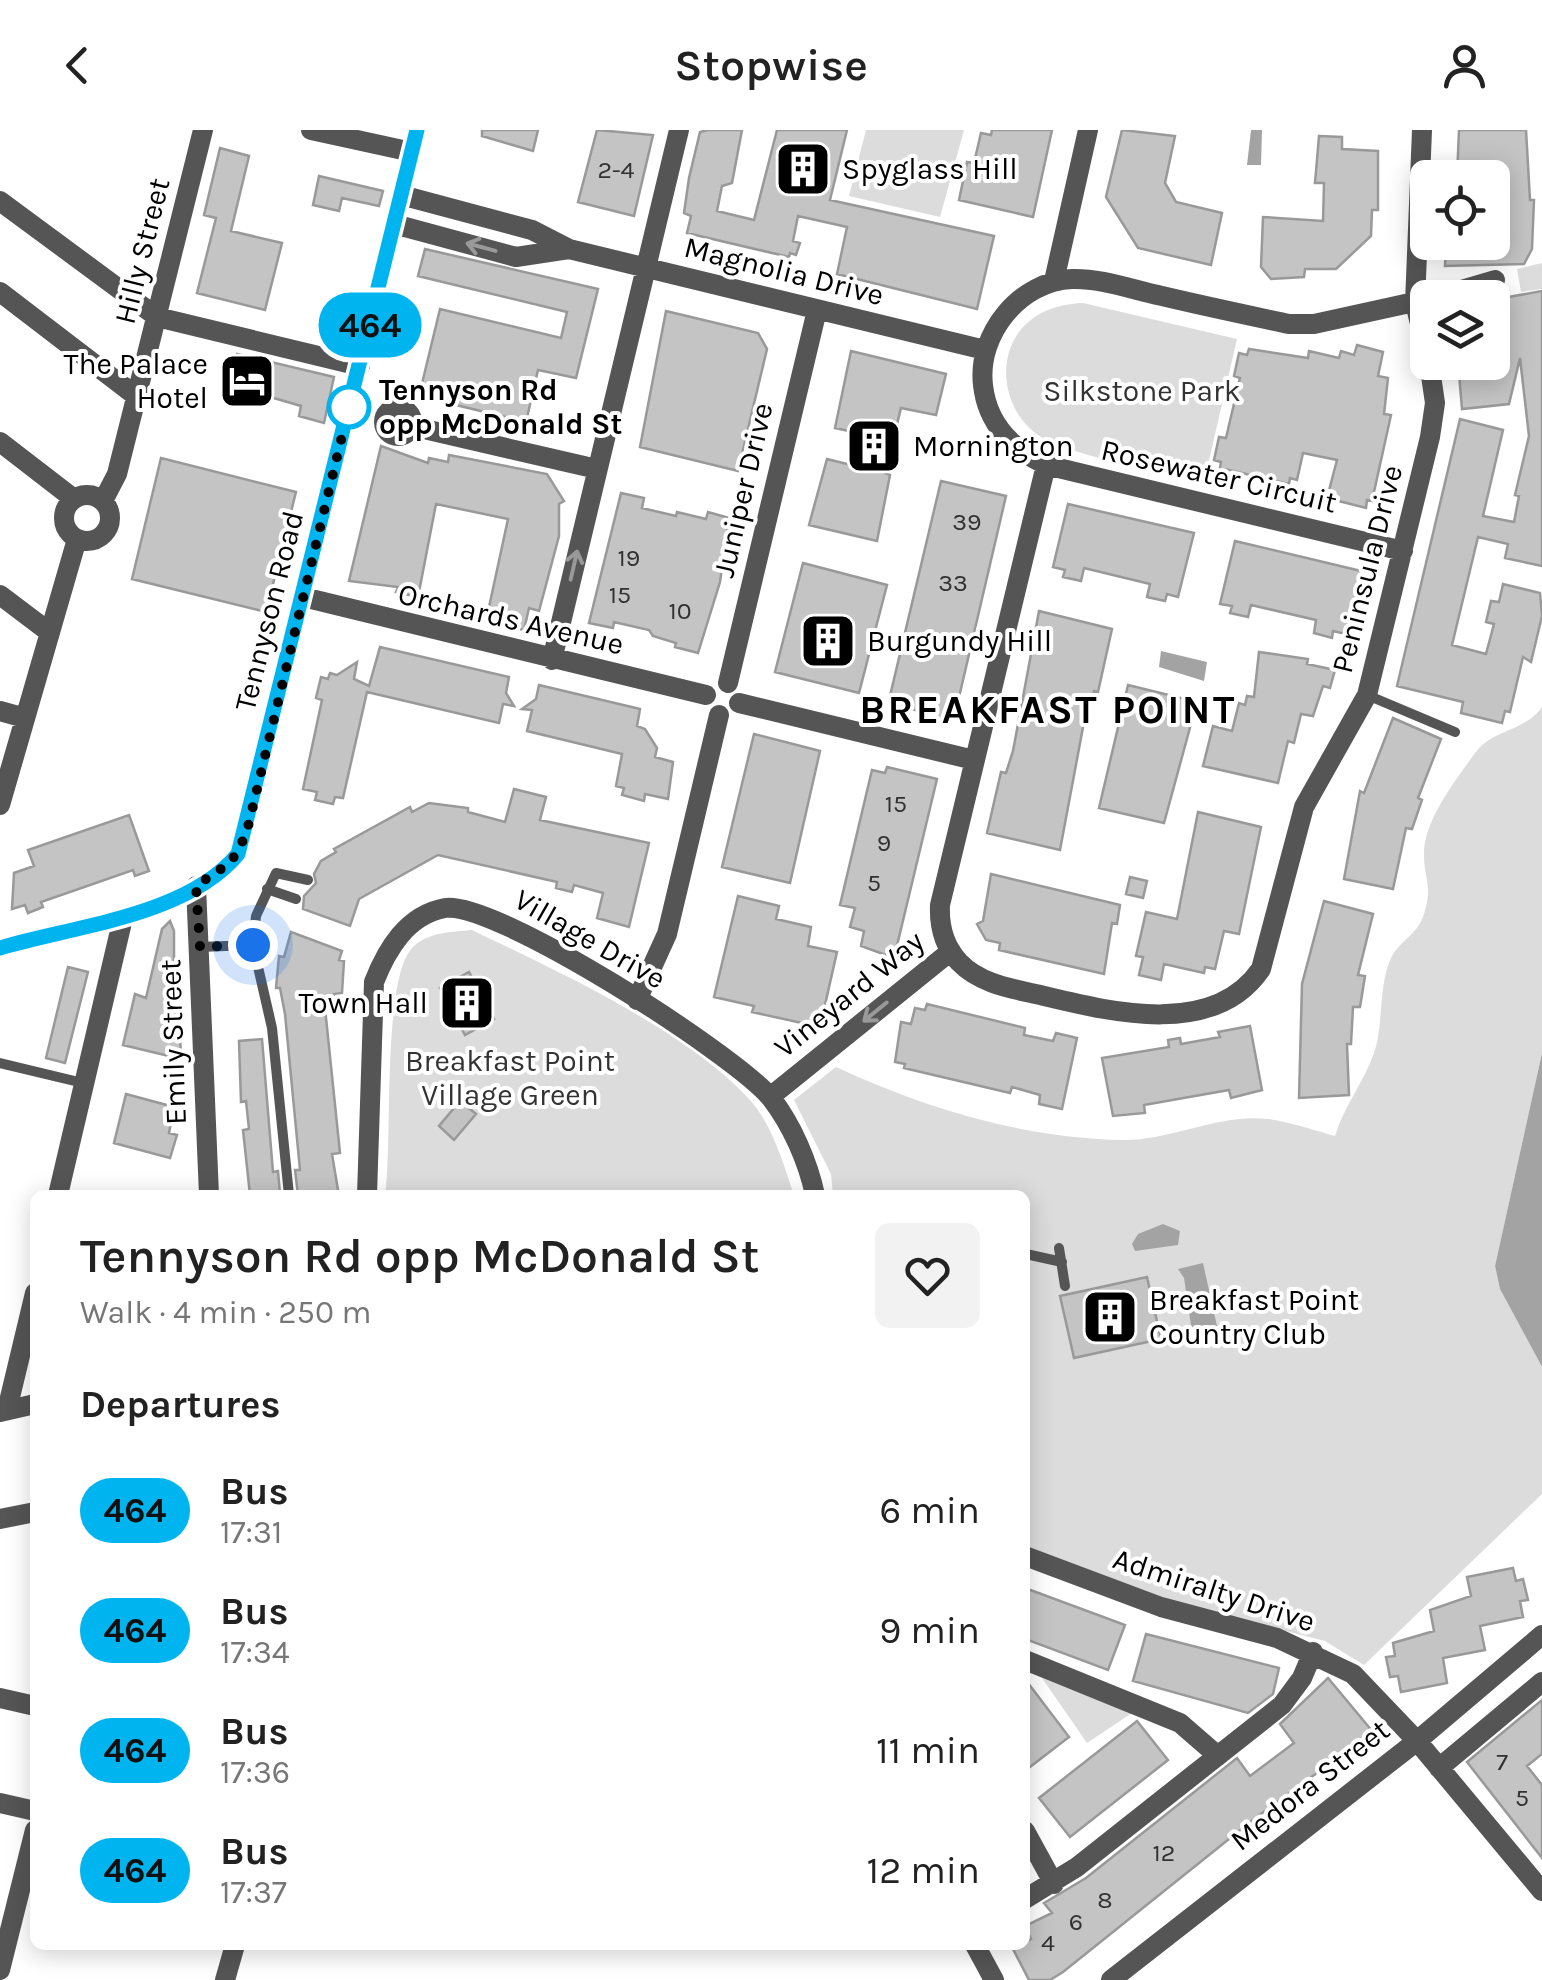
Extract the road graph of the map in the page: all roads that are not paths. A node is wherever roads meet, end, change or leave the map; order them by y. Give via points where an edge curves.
1 (204, 130) edge
2 (311, 130) edge
3 (417, 130) edge
4 (679, 130) edge
5 (1088, 130) edge
6 (1422, 130) edge
7 (412, 152) junction
8 (400, 195) junction
9 (0, 201) edge
10 (394, 224) junction
11 (569, 250) junction
12 (647, 269) junction
13 (1426, 280) edge
14 (1054, 281) junction
15 (0, 292) edge
16 (1410, 303) edge
17 (817, 310) junction
18 (156, 317) junction
19 (986, 350) junction
20 (360, 366) junction
21 (1429, 380) edge
22 (136, 396) junction
23 (411, 426) dead end
24 (0, 442) edge
25 (1046, 465) junction
26 (597, 469) junction
27 (74, 499) junction
28 (103, 500) junction
29 (77, 539) junction
30 (1403, 551) junction
31 (0, 594) edge
32 (303, 598) junction
33 (49, 632) junction
34 (552, 660) junction
35 (728, 683) junction
36 (1367, 695) junction
37 (706, 696) junction
38 (739, 703) junction
39 (0, 711) edge
40 (719, 715) junction
41 (25, 718) junction
42 (1455, 732) dead end
43 (974, 760) junction
44 (0, 804) edge
45 (308, 880) dead end
46 (196, 886) junction
47 (267, 889) junction
48 (296, 899) dead end
49 (123, 918) junction
50 (253, 945) junction
51 (200, 947) junction
52 (0, 948) edge
53 (950, 952) junction
54 (637, 1000) junction
55 (0, 1064) edge
56 (84, 1084) junction
57 (770, 1097) junction
58 (59, 1190) edge
59 (210, 1190) edge
60 (288, 1190) edge
61 (367, 1190) edge
62 (813, 1190) edge
63 (1059, 1248) dead end
64 (1030, 1255) edge
65 (1062, 1262) junction
66 (1066, 1286) dead end
67 (30, 1312) edge
68 (30, 1405) edge
69 (4, 1411) edge
70 (30, 1513) edge
71 (0, 1519) edge
72 (1030, 1558) edge
73 (1542, 1635) edge
74 (1313, 1652) junction
75 (1030, 1662) edge
76 (1542, 1682) edge
77 (0, 1698) edge
78 (30, 1705) edge
79 (1416, 1740) junction
80 (1218, 1756) junction
81 (1439, 1768) junction
82 (0, 1803) edge
83 (30, 1810) edge
84 (1030, 1840) edge
85 (30, 1850) edge
86 (1538, 1877) edge
87 (1054, 1884) junction
88 (1030, 1896) edge
89 (233, 1950) edge
90 (978, 1950) edge
91 (0, 1970) edge
92 (226, 1980) edge
93 (994, 1980) edge
94 (1111, 1980) edge

1 - 18 street, Hilly Street
2 - 7 street
3 - 7 street, Tennyson Road
4 - 12 street
5 - 14 street
6 - 13 street, Peninsula Drive
7 - 8 street, Tennyson Road
8 - 10 street, Tennyson Road
8 - 11 street, Magnolia Drive via 532,230
9 - 18 street
11 -> 10 street, Magnolia Drive via 516,257
10 - 20 street, Tennyson Road
11 - 12 street, Magnolia Drive
12 - 17 street, Magnolia Drive
12 - 26 street
14 - 16 street via 1096,281 1289,324
14 - 19 street via 1004,314
15 - 22 street
17 - 19 street, Magnolia Drive
17 - 35 street, Juniper Drive
18 - 20 street
18 - 22 street, Hilly Street
19 - 25 street, Rosewater Circuit via 983,385 994,420 1015,447
20 - 32 street, Tennyson Road
21 - 30 street, Peninsula Drive via 1432,420
22 - 28 street, Hilly Street via 117,474
23 - 26 street
24 - 27 street
25 - 30 street, Rosewater Circuit
25 - 43 street, Vineyard Way
34 -> 26 street
27 - 28 street
27 - 29 street via 64,520
28 - 29 street via 109,528 99,538
29 - 33 street
30 - 36 street, Peninsula Drive
31 - 33 street
32 - 34 street, Orchards Avenue
32 - 46 street, Tennyson Road via 243,844 231,862
33 - 41 street
34 - 37 street, Orchards Avenue
35 - 37 street via 716,683
35 - 38 street
36 - 42 lane
36 - 53 street, Peninsula Drive via 1304,807 1260,969 1236,995 1158,1016 1119,1014 984,980
37 - 40 street
38 - 40 street
38 - 43 street
39 - 41 street
40 - 54 street via 667,934
41 - 44 street
43 - 53 street, Vineyard Way via 940,905
45 - 47 lane via 282,872
46 - 49 street, Tennyson Road
46 - 51 street, Emily Street
47 - 48 lane
47 - 50 lane
49 - 52 street, Tennyson Road
49 - 56 street
50 - 51 lane
50 - 60 lane via 272,1028
51 - 59 street, Emily Street
53 -> 57 street, Vineyard Way
54 - 57 street, Village Drive
54 - 61 street, Village Drive via 500,920 469,908 424,916 393,944 374,982
55 - 56 lane
56 - 58 street
57 - 62 street, Village Drive
63 - 65 lane
64 - 65 lane
65 - 66 lane
67 - 69 street
68 - 69 street
70 - 71 street
72 - 74 street, Admiralty Drive via 1161,1608
73 - 79 street, Medora Street
74 - 79 street, Admiralty Drive via 1354,1674
74 - 80 street via 1282,1705
75 - 80 street via 1180,1722
76 - 81 street
77 - 78 street
79 - 81 street, Admiralty Drive
79 - 94 street, Medora Street
80 - 87 street
81 - 86 street, Admiralty Drive
82 - 83 street
84 - 87 street
85 - 91 street
87 - 88 street
89 - 92 street
90 - 93 street

